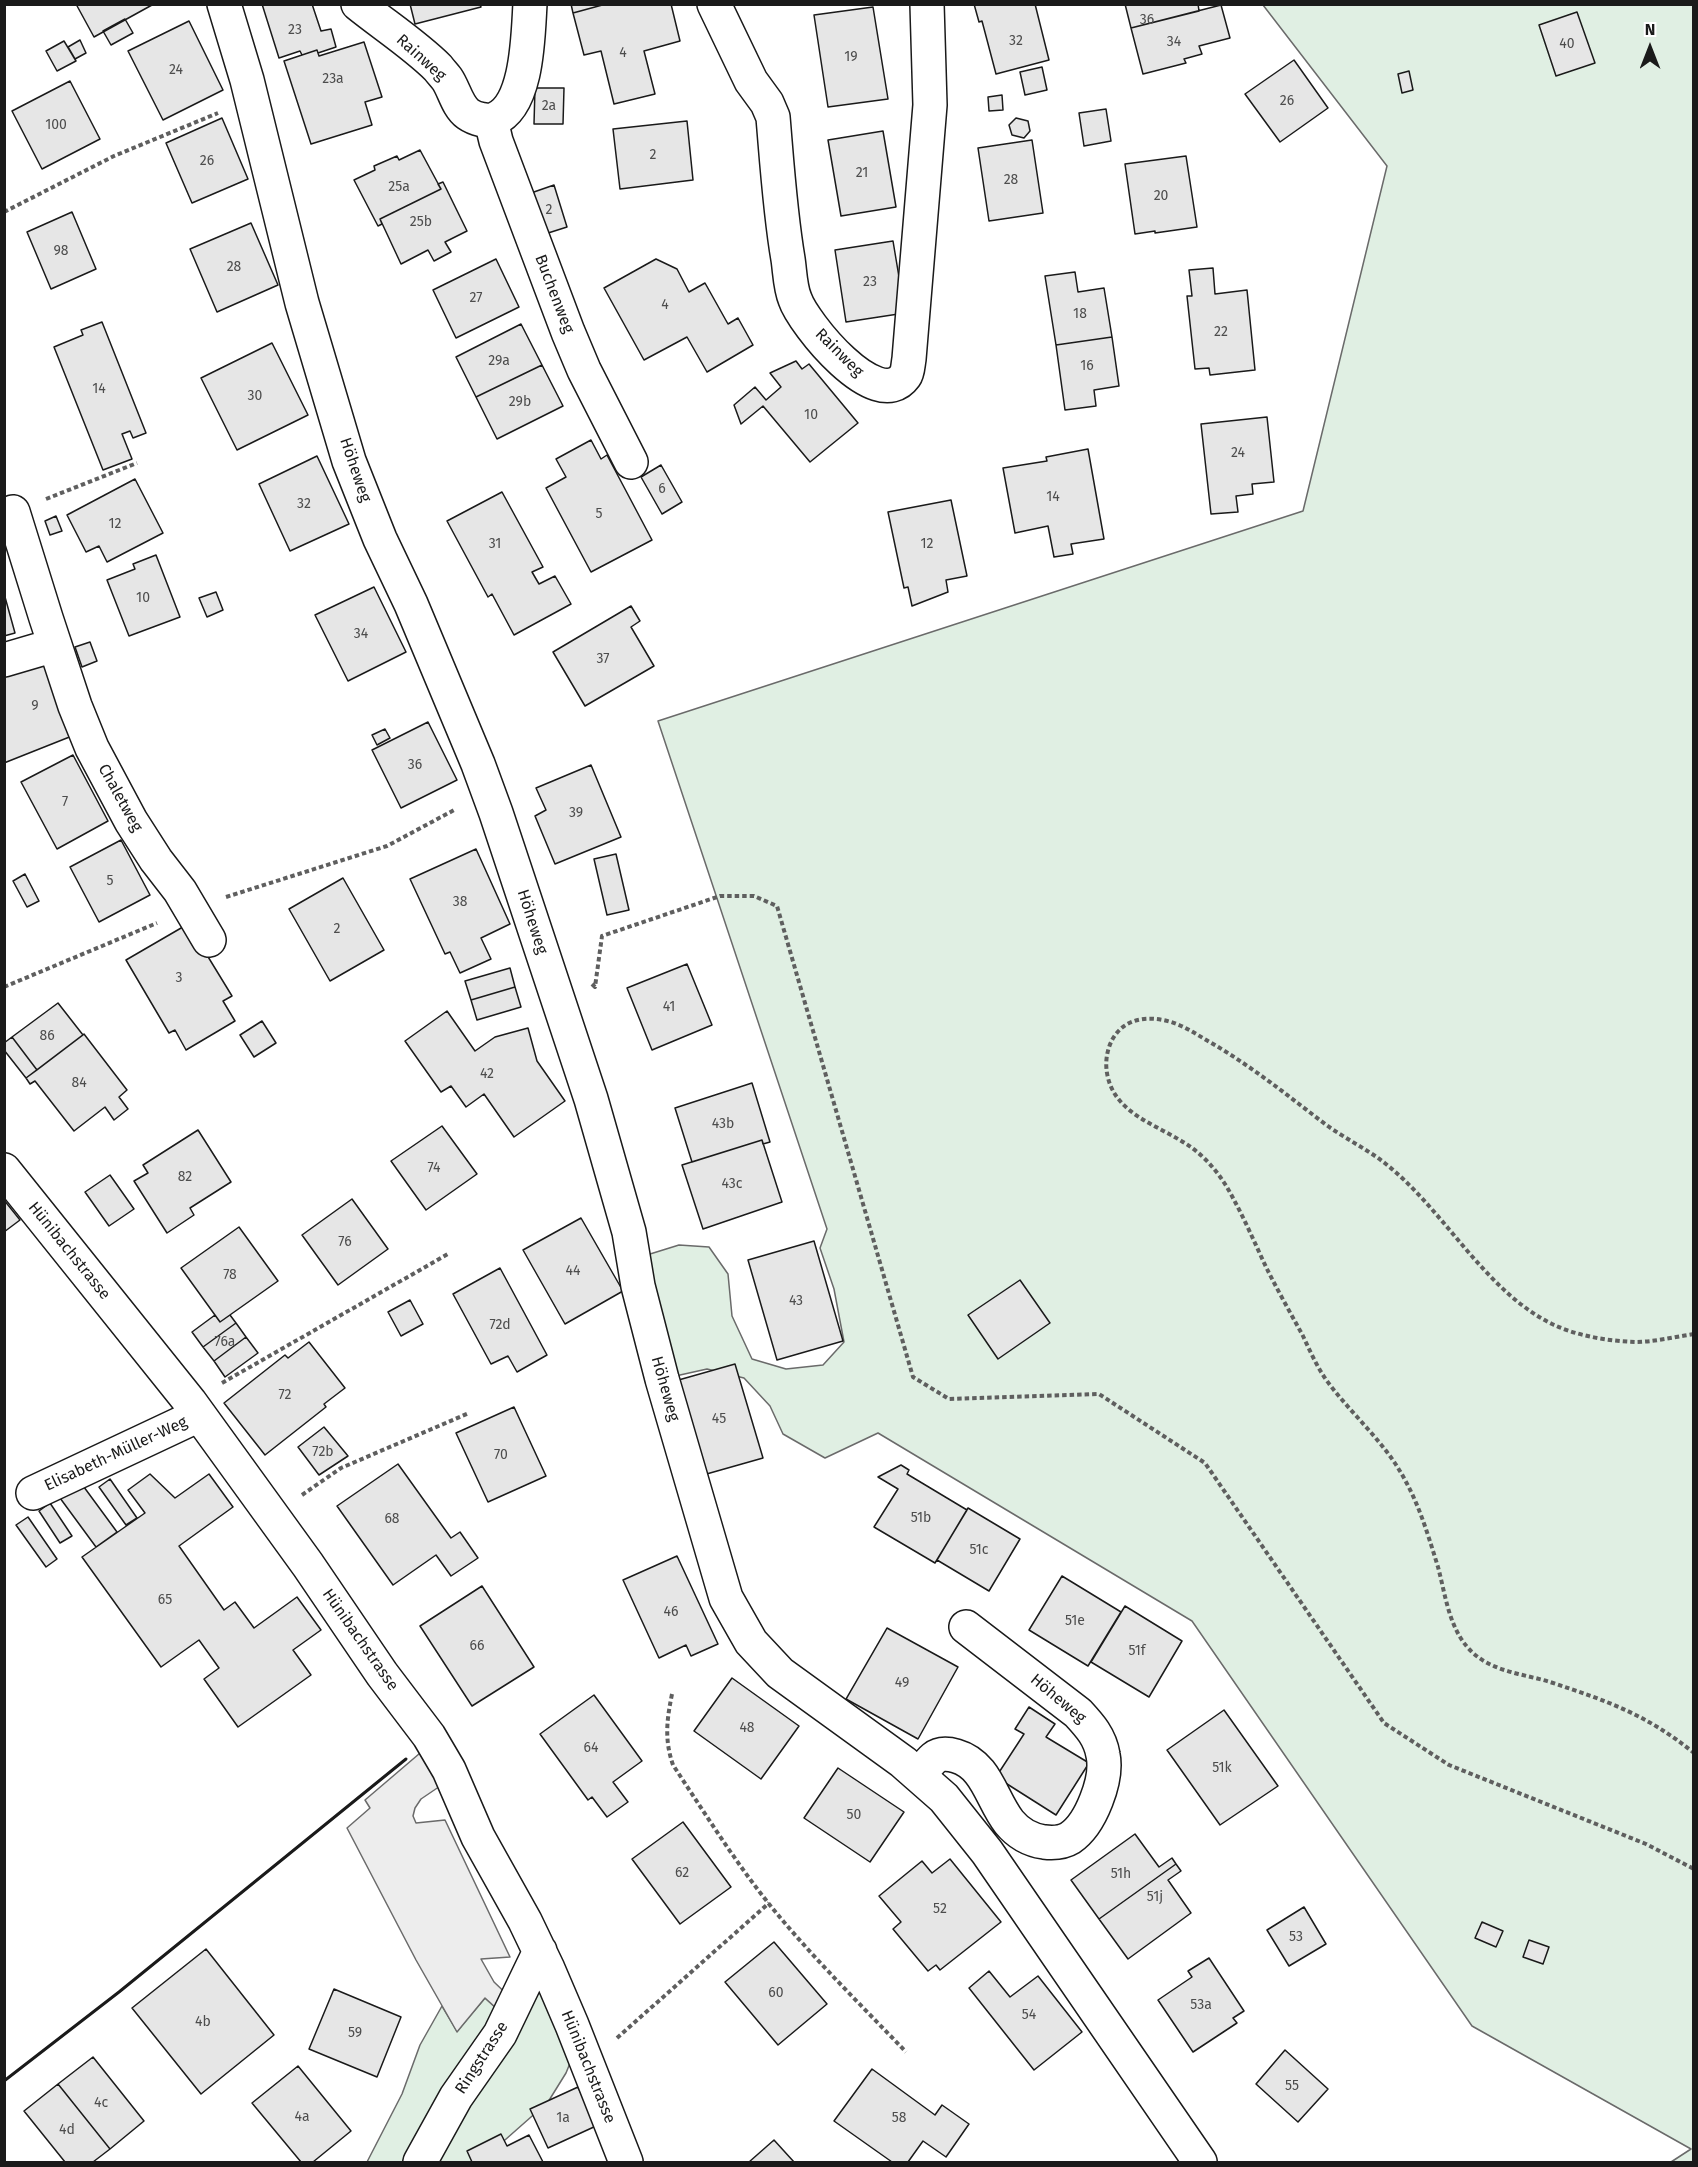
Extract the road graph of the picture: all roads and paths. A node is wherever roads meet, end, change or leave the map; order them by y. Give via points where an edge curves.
1 (224, 4) edge
2 (358, 4) edge
3 (530, 4) edge
4 (714, 4) edge
5 (927, 4) edge
6 (251, 97) junction
7 (491, 120) junction
8 (4, 212) edge
9 (631, 462) dead end
10 (137, 463) dead end
11 (13, 512) joint
12 (55, 645) junction
13 (4, 660) edge
14 (488, 791) junction
15 (190, 908) junction
16 (209, 940) dead end
17 (543, 957) junction
18 (4, 987) edge
19 (4, 1170) edge
20 (448, 1254) dead end
21 (1694, 1334) edge
22 (194, 1408) junction
23 (469, 1413) dead end
24 (33, 1493) dead end
25 (273, 1516) junction
26 (966, 1627) dead end
27 (672, 1694) dead end
28 (1694, 1753) edge
29 (919, 1776) junction
30 (1694, 1869) edge
31 (769, 1903) junction
32 (540, 1951) junction
33 (616, 2040) dead end
34 (906, 2052) dead end
35 (420, 2163) edge
36 (626, 2163) edge
37 (1200, 2163) edge

1 - 6 street, Höheweg
2 - 7 street, Rainweg via 435,66 467,113
3 - 7 street via 520,86 510,106
4 - 5 street, Rainweg via 772,117 785,244 794,297 801,313 857,375 885,385 906,376 909,359 930,105
6 - 8 path via 114,156
6 - 14 street, Höheweg via 302,303 349,461
7 - 9 street, Buchenweg via 568,332
10 - 11 path
11 - 12 street, Chaletweg
12 - 13 street
12 - 15 street, Chaletweg via 92,748 131,821
14 - 15 path via 387,846
14 - 17 street, Höheweg
15 - 16 street, Chaletweg
15 - 18 path
17 - 29 street, Höheweg via 610,1160 662,1379 726,1598 750,1642 780,1673
17 - 30 path via 562,954 595,987 602,936 720,896 754,896 777,906 913,1377 949,1399 1099,1394 1205,1463 1384,1723 1449,1765 1646,1844
19 - 22 street, Hünibachstrasse
20 - 22 path
21 - 28 path via 1637,1342 1570,1332 1550,1323 1509,1295 1381,1160 1346,1140 1239,1059 1190,1030 1151,1018 1135,1020 1114,1036 1105,1065 1117,1101 1194,1149 1218,1173 1326,1379 1388,1452 1406,1481 1424,1523 1457,1632 1473,1653 1494,1667 1634,1712
22 - 24 street, Elisabeth-Müller-Weg
22 - 25 street, Hünibachstrasse
23 - 25 path via 341,1468
25 - 32 street, Hünibachstrasse via 433,1742 478,1837
26 - 29 street, Höheweg via 1092,1728 1104,1756 1102,1782 1083,1825 1071,1838 1048,1843 1029,1838 1010,1823 988,1783 963,1758 941,1754
27 - 31 path via 666,1724 673,1765
29 - 37 street, Höheweg via 944,1798 987,1852
31 - 33 path
31 - 34 path
32 - 35 street, Ringstrasse via 500,2034 456,2097
32 - 36 street, Hünibachstrasse

